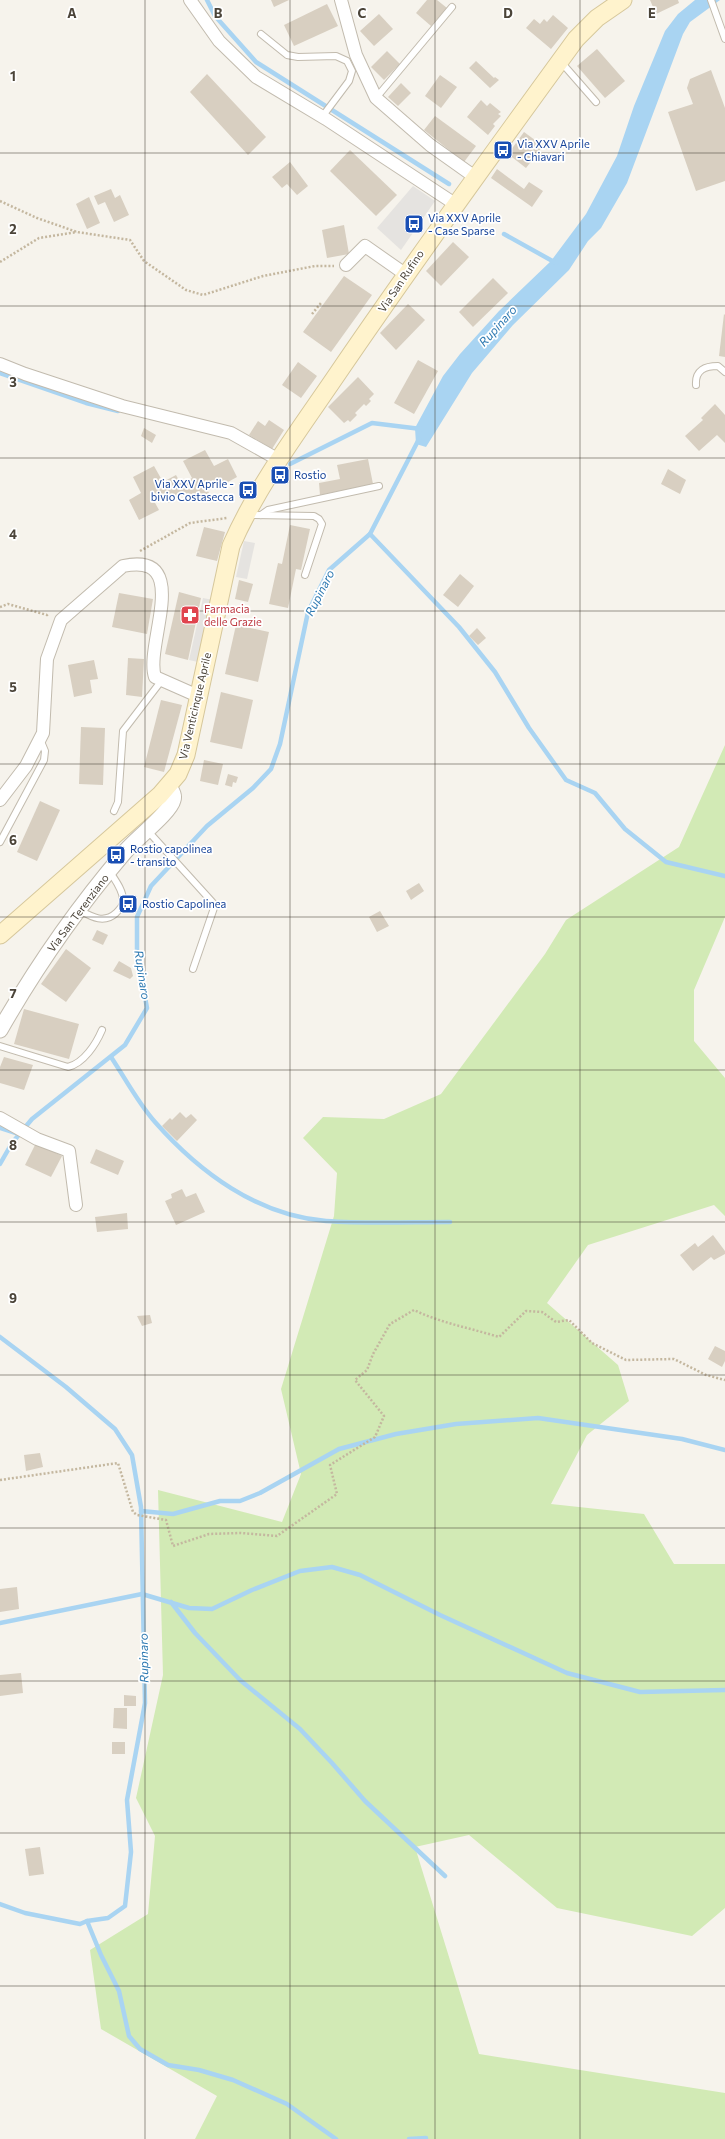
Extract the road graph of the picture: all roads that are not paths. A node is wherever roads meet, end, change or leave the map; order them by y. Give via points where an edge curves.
1 (190, 0) edge
2 (341, 0) edge
3 (624, 0) edge
4 (711, 0) edge
5 (452, 7) dead end
6 (261, 34) dead end
7 (725, 39) edge
8 (560, 61) junction
9 (376, 98) junction
10 (596, 102) dead end
11 (322, 117) junction
12 (475, 177) junction
13 (455, 204) junction
14 (346, 265) road end
15 (405, 274) junction
16 (0, 364) edge
17 (725, 372) edge
18 (696, 385) dead end
19 (279, 460) junction
20 (379, 486) dead end
21 (252, 515) junction
22 (305, 575) dead end
23 (162, 680) junction
24 (198, 696) junction
25 (40, 739) junction
26 (169, 786) junction
27 (0, 800) edge
28 (114, 811) dead end
29 (146, 830) junction
30 (0, 842) edge
31 (110, 871) junction
32 (79, 910) junction
33 (0, 935) edge
34 (193, 969) dead end
35 (0, 1030) edge
36 (102, 1030) dead end
37 (0, 1046) edge
38 (0, 1118) edge
39 (76, 1205) dead end

1 - 11 street via 219,41 256,77
2 - 9 street via 356,55
3 - 8 main road, Via San Rufino via 597,18 576,39
4 - 7 lane
5 - 9 lane
6 - 11 lane via 287,55 336,56 347,61 352,71 349,81
8 - 10 lane
8 - 12 main road, Via San Rufino
9 - 12 street via 430,145
11 - 13 street
12 - 13 main road, Via San Rufino
13 - 15 main road, Via San Rufino
14 - 15 street via 365,246
15 - 19 main road, Via San Rufino
16 - 19 street via 122,406 231,433
17 - 18 lane via 718,366 706,366 699,371
19 - 21 main road, Via Venticinque Aprile
20 - 21 lane
21 - 22 lane via 314,516 319,519 322,524
21 - 24 main road, Via Venticinque Aprile via 231,546
23 - 24 street
23 - 25 street via 155,677 152,663 163,594 161,582 149,565 136,563 123,566 61,620 47,659 43,733
23 - 28 lane via 123,731 118,802
24 - 26 main road, Via Venticinque Aprile via 186,754 178,774
25 - 27 street via 26,766
25 - 30 lane via 45,751 44,760
26 - 29 street, Via San Terenziano via 174,795 173,801 165,813
26 - 33 main road, Via Venticinque Aprile
29 - 31 street, Via San Terenziano
29 - 34 lane via 215,905
31 - 32 street, Via San Terenziano
31 - 32 lane via 123,896 124,901 119,911 103,920
32 - 35 street, Via San Terenziano via 20,995
36 - 37 lane via 96,1046 74,1066 68,1067
38 - 39 street via 37,1139 69,1151

